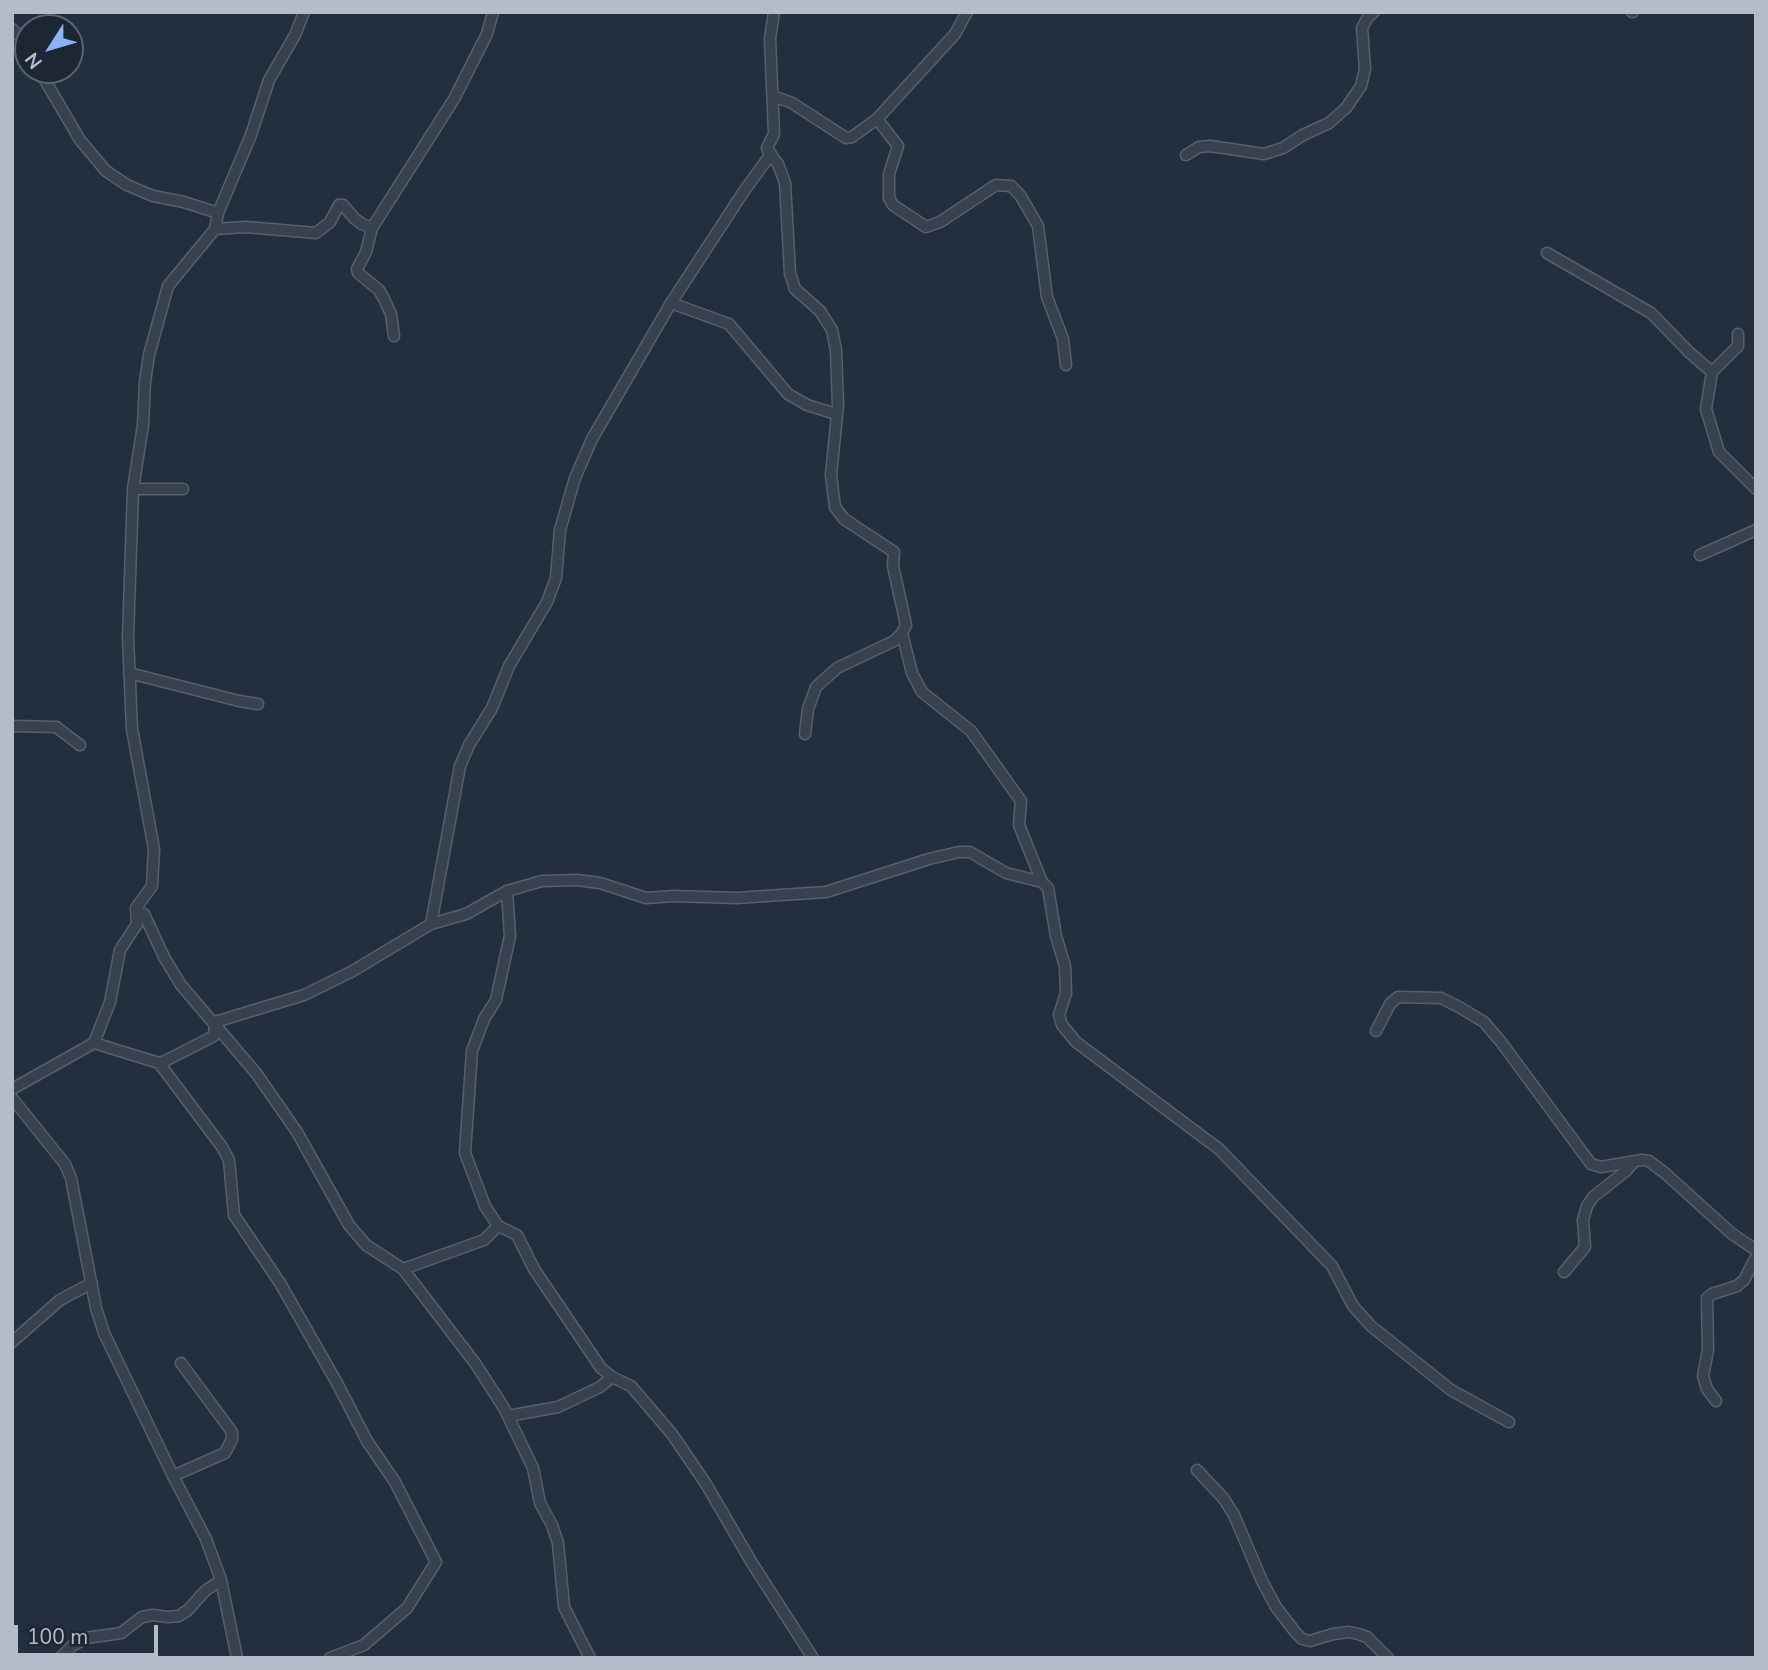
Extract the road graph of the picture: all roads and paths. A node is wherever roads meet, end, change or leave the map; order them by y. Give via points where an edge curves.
1 (304, 12) edge
2 (493, 12) edge
3 (774, 12) edge
4 (967, 12) edge
5 (1374, 12) edge
6 (47, 84) edge
7 (773, 96) junction
8 (877, 119) junction
9 (767, 148) junction
10 (1186, 155) dead end
11 (218, 213) junction
12 (372, 228) junction
13 (215, 229) junction
14 (1548, 253) dead end
15 (671, 303) junction
16 (1738, 334) dead end
17 (394, 336) dead end
18 (1066, 365) dead end
19 (1712, 372) junction
20 (836, 414) junction
21 (133, 489) junction
22 (183, 489) dead end
23 (1756, 489) edge
24 (1756, 530) edge
25 (1700, 555) dead end
26 (902, 633) junction
27 (129, 673) junction
28 (258, 704) dead end
29 (12, 726) edge
30 (805, 734) dead end
31 (80, 745) dead end
32 (1042, 882) junction
33 (507, 891) junction
34 (136, 911) junction
35 (430, 924) junction
36 (215, 1022) junction
37 (1376, 1031) dead end
38 (94, 1043) junction
39 (159, 1063) junction
40 (12, 1089) edge
41 (12, 1098) edge
42 (1634, 1161) junction
43 (498, 1226) junction
44 (1756, 1250) edge
45 (1756, 1257) edge
46 (403, 1269) junction
47 (1564, 1272) dead end
48 (92, 1283) junction
49 (12, 1342) edge
50 (181, 1363) dead end
51 (612, 1377) junction
52 (1716, 1401) dead end
53 (508, 1416) junction
54 (1509, 1422) dead end
55 (1197, 1470) dead end
56 (173, 1476) junction
57 (221, 1580) junction
58 (60, 1658) edge
59 (237, 1658) edge
60 (330, 1658) edge
61 (590, 1658) edge
62 (813, 1658) edge
63 (1388, 1658) edge

1 - 11 street via 269,80
2 - 12 street via 487,34 454,99
3 - 7 street via 770,39
4 - 8 street via 955,34
5 - 10 street via 1362,28 1365,69 1361,86 1329,122 1264,154 1210,146
6 - 11 street via 80,140 106,171 153,196
7 - 8 street via 846,138
7 - 9 street via 774,134
8 - 18 street via 898,146 888,174 889,198 926,227 996,185 1011,186 1020,195 1038,226 1047,297 1063,339
9 - 15 street via 771,154
9 - 20 street via 785,183 795,289 820,311 832,330
11 - 13 street
12 - 13 street via 340,205 316,233
12 - 17 street via 357,271 384,299
13 - 21 street via 168,286 149,355
14 - 19 street via 1651,313
15 - 20 street via 729,324 788,394
15 - 35 street via 592,439 560,530 556,578 547,602 509,666 460,766
16 - 19 street via 1738,345
19 - 23 street via 1706,409 1713,438 1719,452
20 - 26 street via 831,475 835,508 894,552 906,625
21 - 22 street
21 - 27 street
24 - 25 street
26 - 30 street via 880,649 837,668 816,687
26 - 32 street via 922,692 971,731 1021,801 1019,825
27 - 28 street
27 - 34 street via 132,729 154,849 152,886
29 - 31 street via 56,727
32 - 33 street via 1006,873 977,855 959,852 826,892 646,898 600,883 557,879
32 - 54 street via 1049,892 1065,966 1066,993 1059,1015 1062,1026 1076,1042 1219,1149 1332,1266 1353,1306 1371,1326 1451,1390
33 - 35 street via 466,914
33 - 43 street via 510,936 496,1000 472,1051 465,1153 485,1206
34 - 36 street via 144,914 181,985
34 - 38 street via 137,924 120,950 113,992
35 - 36 street via 304,995
36 - 39 street via 214,1036
36 - 46 street via 297,1132 349,1225 366,1245
37 - 42 street via 1398,997 1440,998 1459,1007 1484,1022 1501,1042 1591,1164 1601,1167
38 - 39 street
38 - 40 street
39 - 60 street via 225,1154 234,1215 280,1283 435,1558 434,1567 407,1608 364,1645
41 - 48 street via 65,1164
42 - 44 street via 1655,1165
42 - 47 street via 1593,1196 1583,1220 1585,1247
43 - 46 street via 484,1240
43 - 51 street via 517,1235 534,1269 601,1368
45 - 52 street via 1737,1286 1707,1298 1708,1350 1703,1376
46 - 53 street via 475,1363
48 - 49 street via 60,1300
48 - 56 street via 104,1333
50 - 56 street via 232,1432 232,1439 225,1453
51 - 53 street via 558,1407
51 - 62 street via 631,1386 672,1434
53 - 61 street via 533,1468 540,1503 558,1543 564,1607
55 - 63 street via 1234,1515 1276,1607 1302,1639 1358,1634
56 - 57 street via 206,1539
57 - 58 street via 179,1616 142,1617 121,1633 86,1638
57 - 59 street

